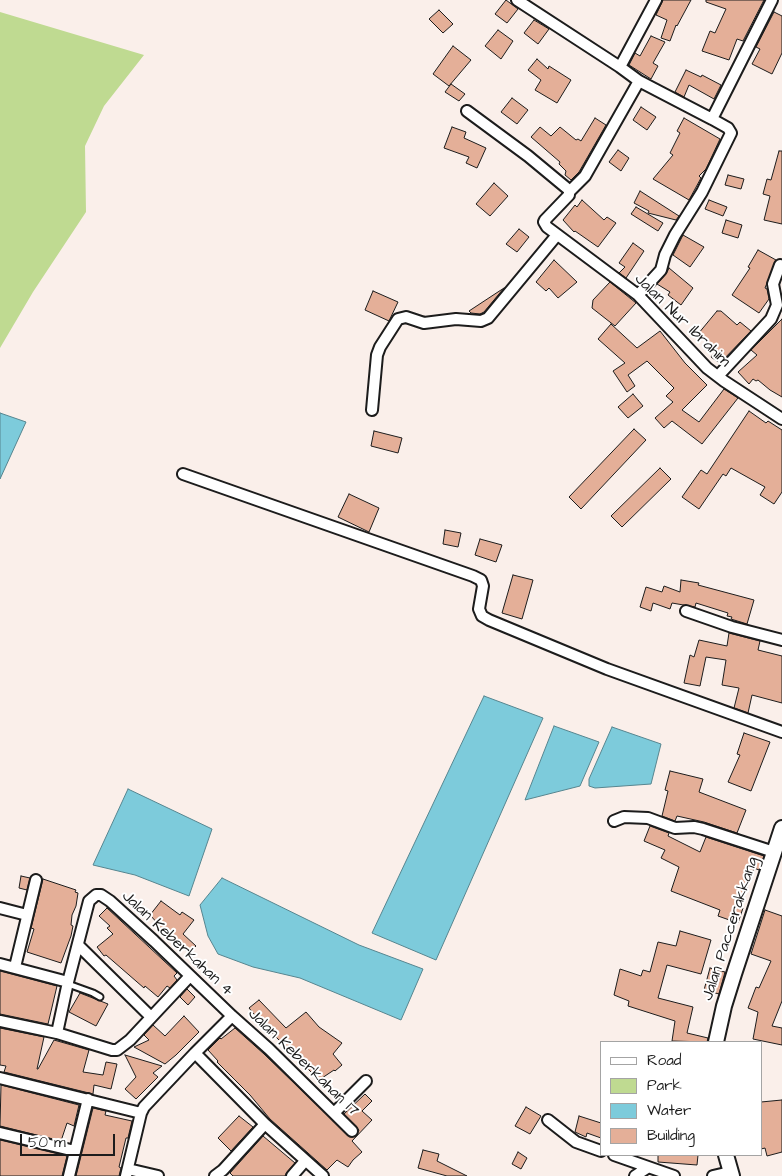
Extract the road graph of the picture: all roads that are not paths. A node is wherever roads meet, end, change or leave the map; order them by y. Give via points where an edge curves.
1 (518, 0) edge
2 (656, 0) edge
3 (772, 0) edge
4 (620, 67) junction
5 (639, 81) junction
6 (467, 111) dead end
7 (712, 119) junction
8 (569, 192) junction
9 (557, 234) junction
10 (780, 265) dead end
11 (638, 295) junction
12 (718, 376) junction
13 (372, 410) dead end
14 (782, 419) edge
15 (183, 474) dead end
16 (686, 611) dead end
17 (782, 640) edge
18 (782, 732) edge
19 (614, 820) dead end
20 (782, 828) edge
21 (774, 852) junction
22 (36, 880) dead end
23 (0, 908) edge
24 (27, 915) junction
25 (78, 945) junction
26 (0, 964) edge
27 (15, 967) junction
28 (190, 976) junction
29 (67, 983) junction
30 (100, 998) dead end
31 (232, 1016) junction
32 (151, 1017) junction
33 (0, 1021) edge
34 (57, 1033) junction
35 (716, 1041) edge
36 (195, 1053) junction
37 (0, 1078) edge
38 (366, 1081) dead end
39 (88, 1100) junction
40 (142, 1112) junction
41 (334, 1112) junction
42 (548, 1120) dead end
43 (265, 1124) junction
44 (352, 1131) dead end
45 (0, 1133) edge
46 (75, 1151) junction
47 (600, 1151) edge
48 (617, 1156) edge
49 (726, 1156) edge
50 (306, 1161) junction
51 (647, 1168) junction
52 (127, 1172) edge
53 (219, 1173) edge
54 (732, 1175) edge
55 (69, 1176) edge
56 (158, 1176) edge
57 (292, 1176) edge
58 (323, 1176) edge
59 (635, 1176) edge
60 (674, 1176) edge
61 (712, 1176) edge

1 - 4 street
2 - 4 street
3 - 7 street
4 - 5 street
5 - 7 street
5 - 8 street via 585,176
6 - 8 street via 528,156
7 - 11 street via 730,130 730,136 702,192 675,234 661,270
8 - 9 street, Jalan Nur Ibrahim via 545,220 545,224
9 - 11 street, Jalan Nur Ibrahim
9 - 13 street via 488,318 424,323 406,317 398,319 377,356
10 - 12 street via 774,284 777,305 771,319
11 - 12 street, Jalan Nur Ibrahim via 696,359
12 - 14 street, Jalan Nur Ibrahim
15 - 18 street via 472,576 483,586 480,609 482,616 489,620 607,669
16 - 17 street
19 - 21 street via 648,818 675,828 694,827
20 - 21 main road, Jalan Paccerakkang
21 - 35 main road, Jalan Paccerakkang via 729,990
22 - 24 street
23 - 24 street
24 - 27 street
25 - 28 street, Jalan Keberkahan 4 via 90,899 101,896
25 - 29 street, Jalan Keberkahan 4
25 - 32 street
26 - 27 street
27 - 29 street
28 - 31 street, Jalan Keberkahan 4
28 - 32 street
29 - 30 lane
29 - 34 street, Jalan Keberkahan 4
31 - 36 street
31 - 41 street, Jalan Keberkahan 17
32 - 34 street via 117,1050
33 - 34 street
36 - 40 street via 148,1101
36 - 43 street
37 - 39 street
38 - 41 street
39 - 40 street
39 - 46 street
40 - 52 street
41 - 44 street, Jalan Keberkahan 17
42 - 47 street via 576,1142
43 - 50 street
43 - 53 street
45 - 46 street
46 - 55 street
48 - 51 street
49 - 54 main road
50 - 57 street
50 - 58 street
51 - 59 street
51 - 60 street
52 - 56 street
54 - 61 street

